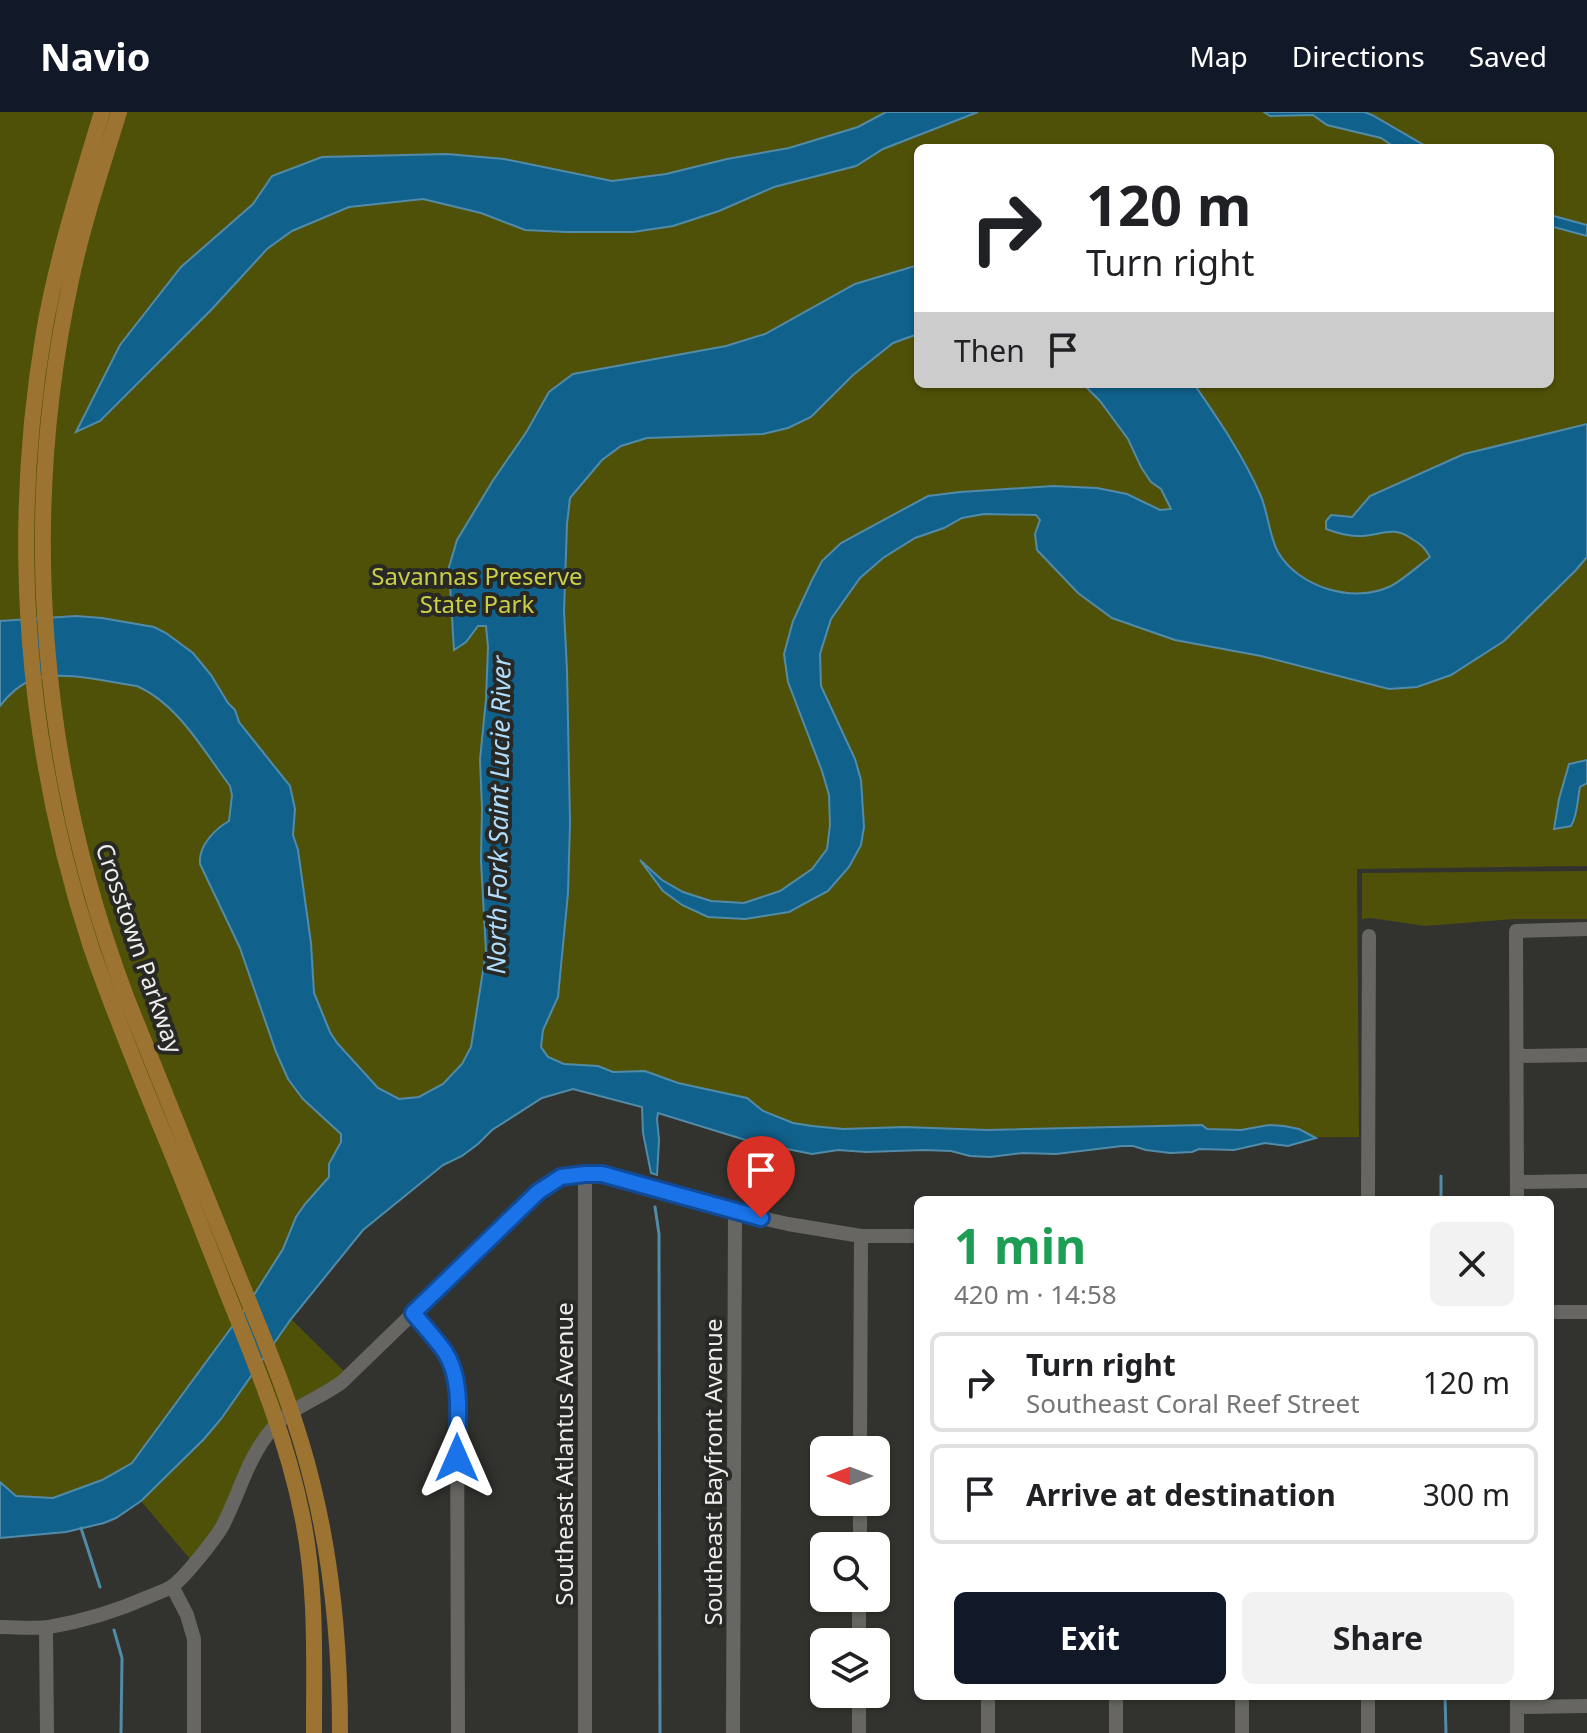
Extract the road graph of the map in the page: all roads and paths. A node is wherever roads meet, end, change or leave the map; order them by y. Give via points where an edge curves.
1 (102, 112) edge
2 (119, 112) edge
3 (1587, 929) edge
4 (1369, 936) dead end
5 (1587, 1055) edge
6 (1517, 1056) junction
7 (585, 1174) junction
8 (1587, 1181) edge
9 (1517, 1182) junction
10 (1368, 1196) edge
11 (1517, 1196) edge
12 (735, 1212) junction
13 (861, 1236) junction
14 (914, 1236) edge
15 (1554, 1312) edge
16 (1587, 1312) edge
17 (413, 1313) junction
18 (860, 1436) edge
19 (298, 1463) junction
20 (172, 1586) junction
21 (0, 1627) edge
22 (46, 1627) junction
23 (988, 1700) edge
24 (1116, 1700) edge
25 (1242, 1700) edge
26 (1368, 1700) edge
27 (1517, 1701) edge
28 (1587, 1706) edge
29 (859, 1708) edge
30 (47, 1733) edge
31 (194, 1733) edge
32 (314, 1733) edge
33 (340, 1733) edge
34 (458, 1733) edge
35 (585, 1733) edge
36 (733, 1733) edge
37 (859, 1733) edge
38 (988, 1733) edge
39 (1116, 1733) edge
40 (1242, 1733) edge
41 (1368, 1733) edge
42 (1517, 1733) edge

1 - 19 main road, Crosstown Parkway via 53,288 32,422 26,566 36,706 55,816 93,951
2 - 19 main road, Crosstown Parkway via 71,280 49,418 42,577 54,721 76,833 107,944 274,1364
3 - 6 street via 1516,931
4 - 10 street
5 - 6 street
6 - 9 street
7 - 12 street via 602,1174
7 - 17 street via 561,1177 538,1192
7 - 35 street, Southeast Atlantus Avenue
8 - 9 street
9 - 11 street
12 - 13 street
12 - 36 street, Southeast Bayfront Avenue
13 - 14 street
13 - 18 street
15 - 16 street
17 - 20 street via 342,1382 272,1429 251,1460 211,1544
17 - 34 street via 446,1353 457,1397
19 - 32 main road, Crosstown Parkway via 313,1594
19 - 33 main road, Crosstown Parkway via 321,1521 333,1602
20 - 22 street via 121,1609
20 - 31 street via 194,1639
21 - 22 street
22 - 30 street
23 - 38 street
24 - 39 street
25 - 40 street
26 - 41 street
27 - 28 street
27 - 42 street
29 - 37 street

